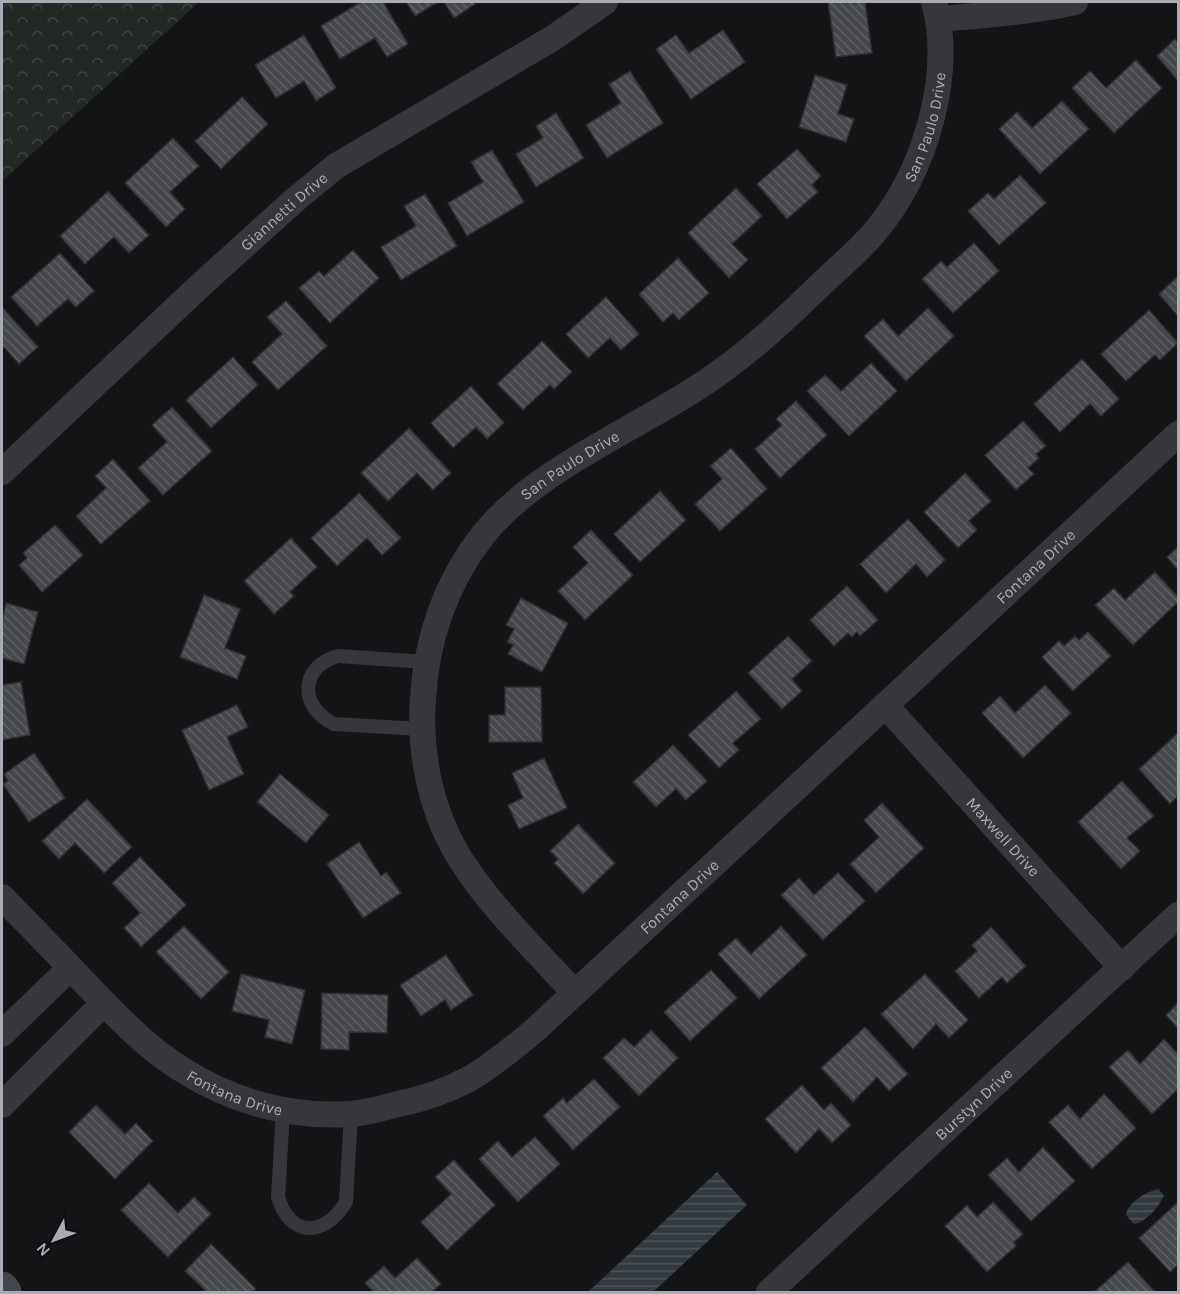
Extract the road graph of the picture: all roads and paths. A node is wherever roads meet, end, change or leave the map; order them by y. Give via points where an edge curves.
1 (605, 2) edge
2 (1075, 2) edge
3 (937, 10) edge
4 (1179, 434) edge
5 (2, 472) edge
6 (426, 662) junction
7 (885, 705) junction
8 (421, 729) junction
9 (2, 897) edge
10 (1179, 915) edge
11 (70, 968) junction
12 (1122, 968) junction
13 (575, 993) junction
14 (104, 1003) junction
15 (2, 1034) edge
16 (2, 1105) edge
17 (283, 1111) junction
18 (351, 1114) junction
19 (2, 1288) edge
20 (6, 1293) edge
21 (769, 1293) edge

1 - 5 street, Giannetti Drive via 553,38 336,166 205,281
2 - 3 street via 1015,12
3 - 6 street, San Paulo Drive via 939,74 931,124 917,165 876,230 752,349 720,373 540,483 507,509 484,534 442,604
4 - 7 street, Fontana Drive
6 - 8 street, San Paulo Drive
6 - 8 lane via 338,656 314,669 308,685 312,706 333,724
7 - 12 street, Maxwell Drive
7 - 13 street, Fontana Drive
8 - 13 street, San Paulo Drive via 432,792 456,852 479,886
9 - 11 street
10 - 12 street, Burstyn Drive
11 - 14 street, Fontana Drive
11 - 15 street
12 - 21 street, Burstyn Drive
13 - 18 street, Fontana Drive via 504,1056 470,1078 412,1102
14 - 16 street
14 - 17 street, Fontana Drive via 181,1069 232,1095
17 - 18 street, Fontana Drive
17 - 18 lane via 278,1197 290,1220 312,1229 331,1221 346,1202
19 - 20 main road

